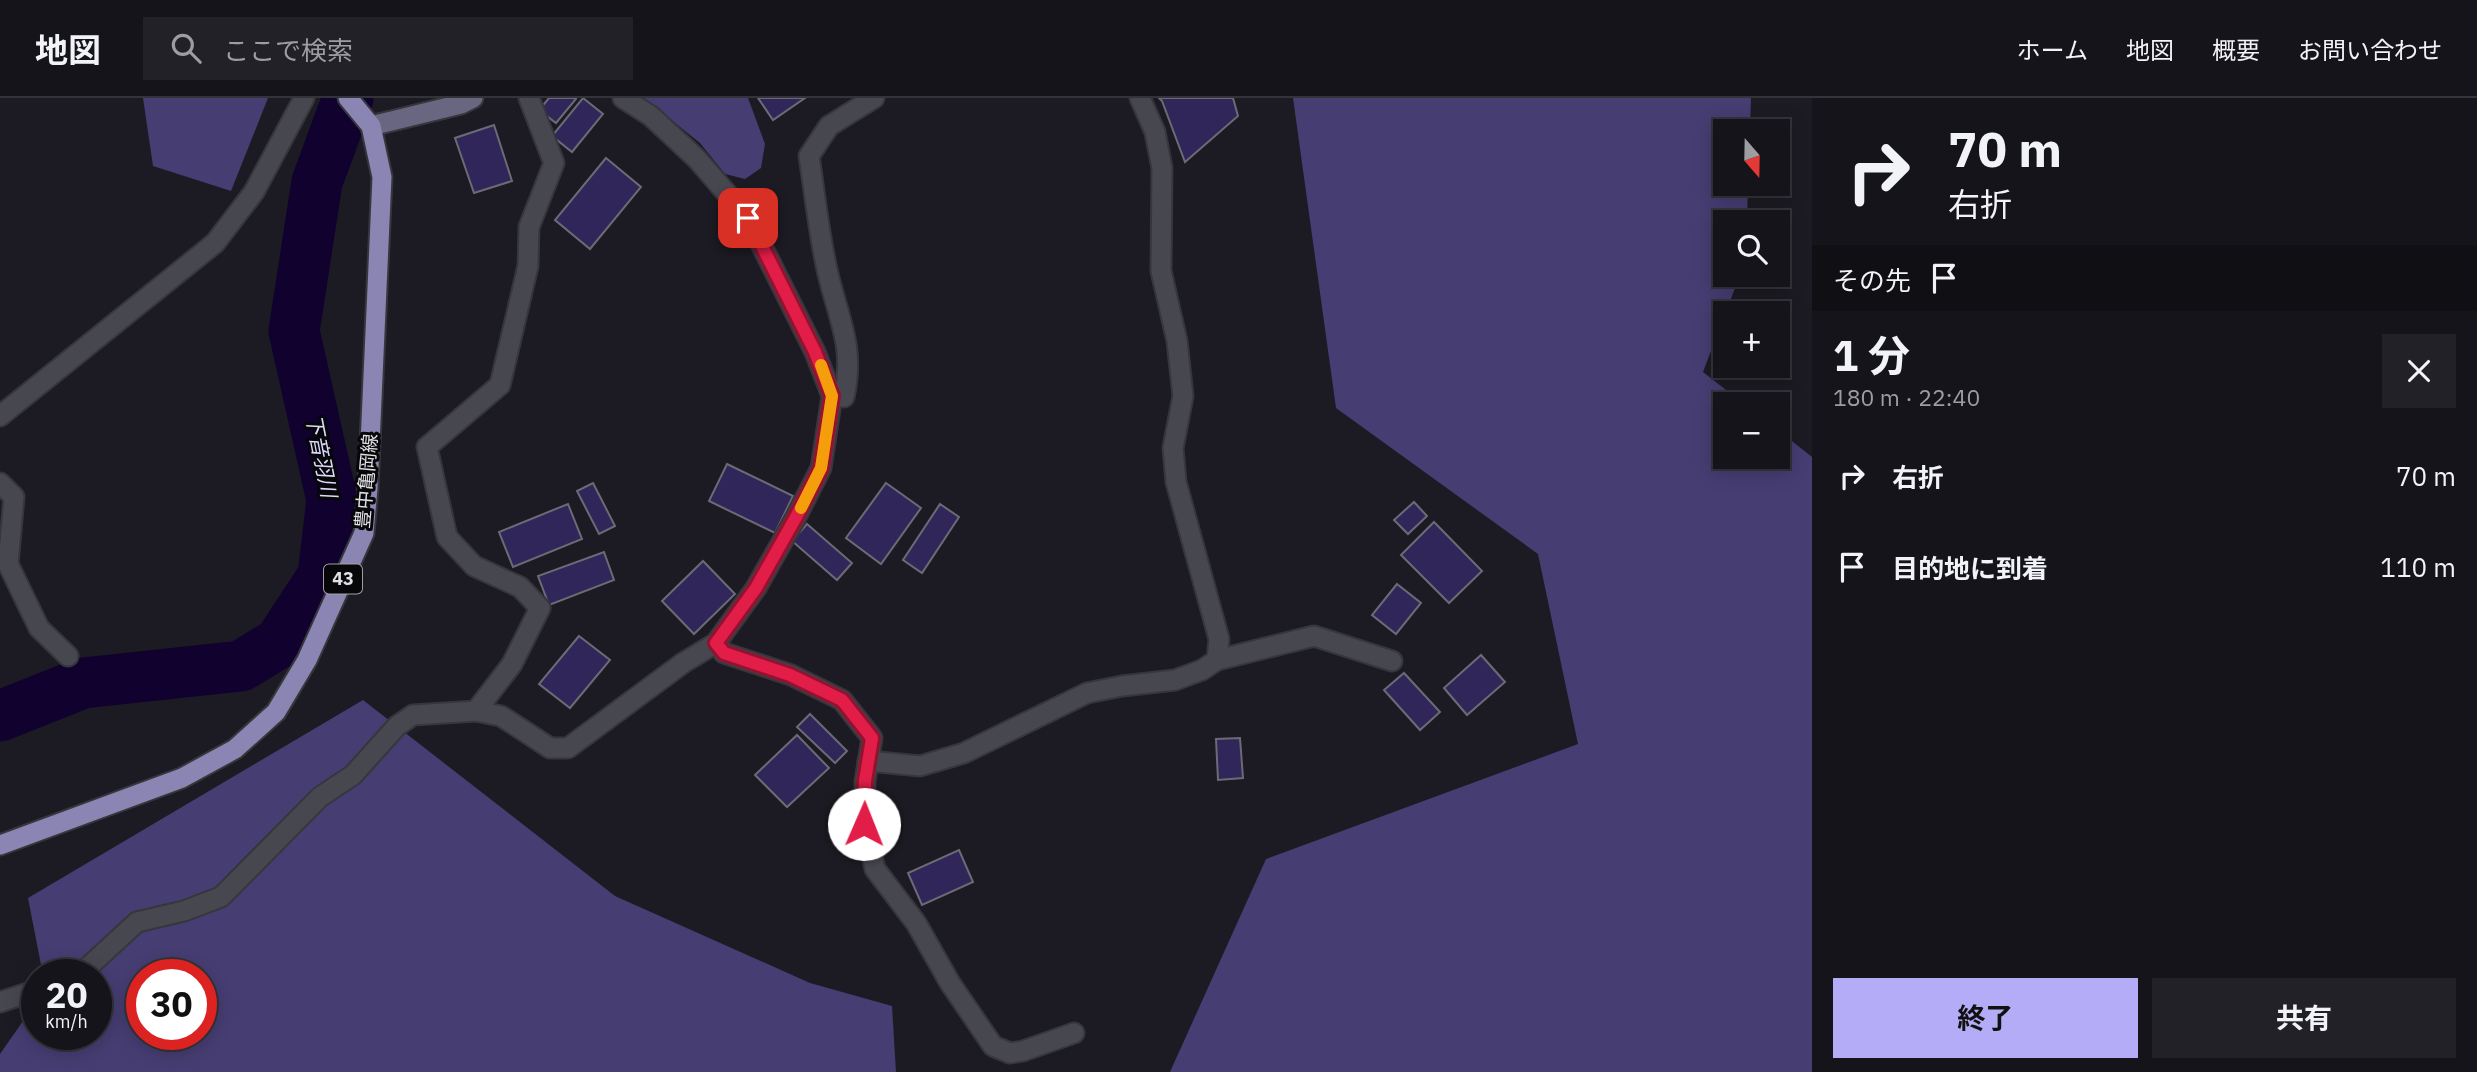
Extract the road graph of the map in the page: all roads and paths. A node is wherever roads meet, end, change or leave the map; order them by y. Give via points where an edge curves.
1 (304, 98) edge
2 (473, 98) edge
3 (529, 98) edge
4 (623, 98) edge
5 (874, 98) edge
6 (1140, 98) edge
7 (353, 104) edge
8 (371, 126) junction
9 (832, 396) junction
10 (0, 416) edge
11 (0, 483) edge
12 (716, 643) junction
13 (68, 656) dead end
14 (1217, 660) junction
15 (1392, 661) dead end
16 (476, 711) junction
17 (868, 761) junction
18 (0, 845) edge
19 (98, 959) edge
20 (21, 995) edge
21 (0, 1002) edge
22 (1074, 1033) dead end

1 - 10 street via 254,192 215,243
2 - 8 main road
3 - 16 street via 554,163 529,227 528,266 500,385 427,447 447,537 474,566 520,587 540,608 512,664
4 - 9 street via 651,116 697,159 748,218
5 - 9 street via 829,125 809,156 828,274 846,336 849,375 844,397
6 - 14 street via 1155,132 1162,168 1161,271 1177,341 1183,396 1173,448 1176,482 1219,639
7 - 8 main road, 豊中亀岡線 / 43
8 - 18 main road, 豊中亀岡線 / 43 via 382,177 364,533 307,660 276,712 234,749 182,778
9 - 12 street via 821,468 756,588
11 - 13 street via 13,497 8,565 39,628
12 - 16 street via 568,748 550,748 501,716
12 - 17 street via 724,653 790,675 842,700 872,738
14 - 15 street via 1314,636
14 - 17 street via 1175,680 1087,693 953,757 920,766
16 - 19 street via 413,715 397,726 353,775 320,797 221,897 137,922
17 - 22 street via 864,824 875,869 916,923 993,1046 1010,1053 1023,1051
20 - 21 street

